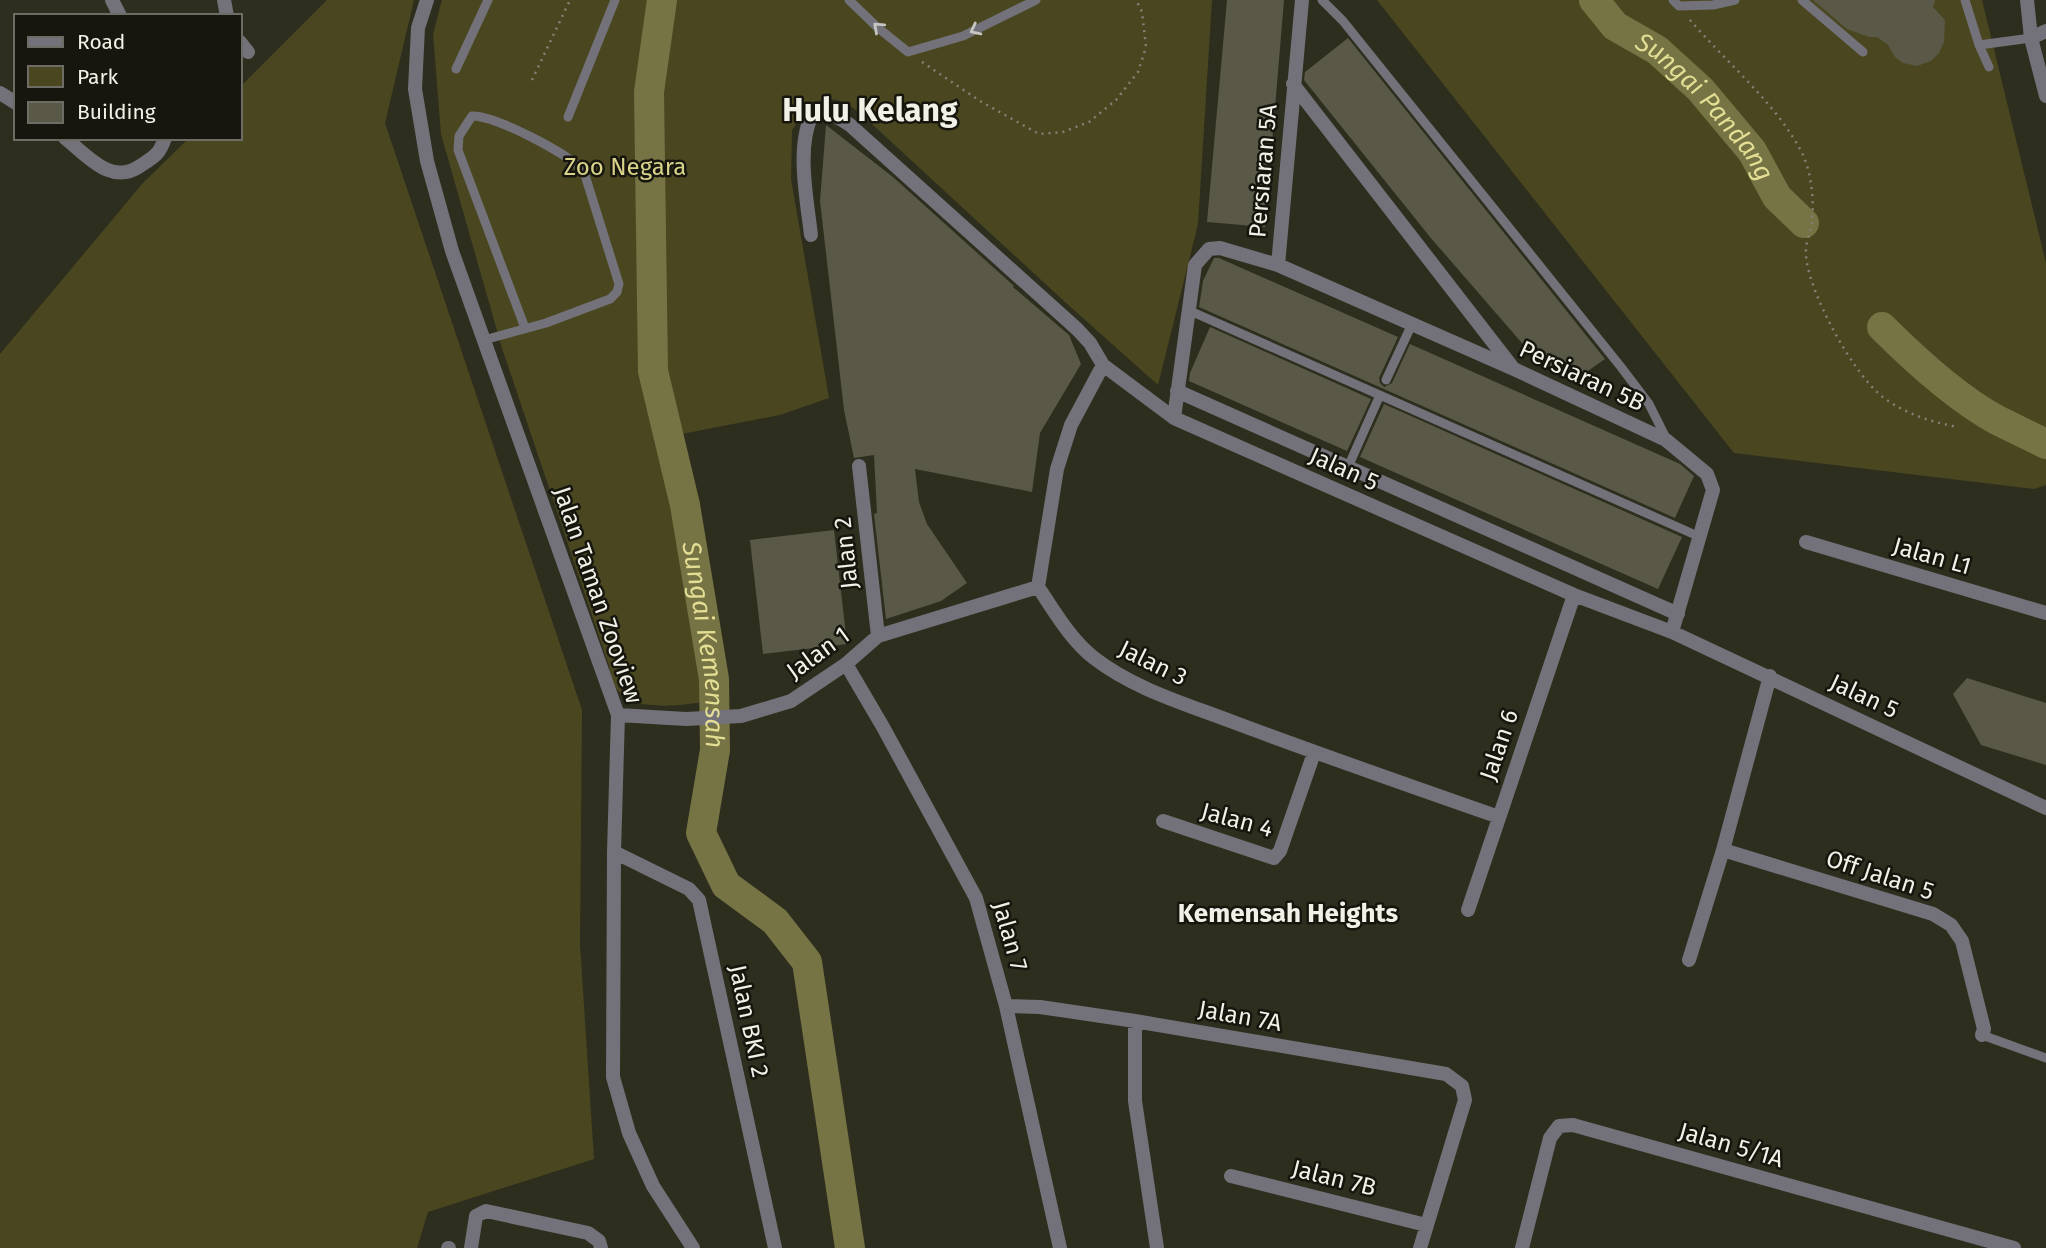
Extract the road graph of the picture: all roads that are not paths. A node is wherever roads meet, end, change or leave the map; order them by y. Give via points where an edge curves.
1 (427, 0) edge
2 (488, 0) edge
3 (615, 0) edge
4 (849, 0) edge
5 (1036, 0) edge
6 (1302, 0) edge
7 (1322, 0) edge
8 (1735, 0) edge
9 (1802, 0) edge
10 (1965, 0) edge
11 (2027, 0) edge
12 (1676, 3) edge
13 (2046, 31) edge
14 (2031, 38) junction
15 (1979, 45) junction
16 (1863, 52) dead end
17 (1989, 67) dead end
18 (456, 69) dead end
19 (1293, 84) junction
20 (2046, 96) edge
21 (568, 117) dead end
22 (68, 140) edge
23 (164, 140) edge
24 (811, 235) dead end
25 (1278, 265) junction
26 (1188, 310) junction
27 (1412, 324) junction
28 (525, 328) junction
29 (484, 340) junction
30 (1103, 365) junction
31 (1514, 369) junction
32 (1386, 380) dead end
33 (1177, 391) junction
34 (1380, 395) junction
35 (1174, 418) junction
36 (1667, 440) junction
37 (859, 466) dead end
38 (1348, 467) junction
39 (1700, 537) junction
40 (1806, 542) dead end
41 (1038, 587) junction
42 (1574, 595) junction
43 (2046, 613) edge
44 (1678, 614) junction
45 (1672, 632) junction
46 (878, 636) junction
47 (846, 664) junction
48 (1770, 676) junction
49 (618, 715) junction
50 (1314, 753) junction
51 (2046, 808) edge
52 (1499, 817) junction
53 (1163, 821) dead end
54 (1723, 850) junction
55 (614, 852) junction
56 (1468, 910) dead end
57 (1689, 960) dead end
58 (1006, 1006) junction
59 (1135, 1021) junction
60 (1982, 1035) joint
61 (2046, 1058) edge
62 (1231, 1176) dead end
63 (1426, 1225) junction
64 (471, 1248) edge
65 (601, 1248) edge
66 (693, 1248) edge
67 (775, 1248) edge
68 (1060, 1248) edge
69 (1157, 1248) edge
70 (1420, 1248) edge
71 (1522, 1248) edge
72 (2014, 1248) edge

1 - 29 street, Jalan Taman Zooview via 418,28 415,89 427,161
2 - 18 lane
3 - 21 lane
5 -> 4 lane via 963,36 908,52
6 - 19 street, Persiaran 5A
7 - 36 lane via 1621,368
8 - 12 lane via 1713,5
9 - 16 lane
10 - 15 lane
11 - 14 street
13 - 14 street
14 - 15 lane
14 - 20 street
15 - 17 lane
19 - 25 street, Persiaran 5A
19 - 31 street, Persiaran 5A
22 - 23 street via 116,174 130,173 159,153
24 - 30 street, Jalan 5 via 804,151 807,125 812,115 824,111 850,125 1077,329
25 - 26 street, Persiaran 5A via 1231,250 1209,249 1195,265
25 - 27 street, Persiaran 5B
26 - 33 street, Persiaran 5A
26 - 34 lane
27 - 31 street, Persiaran 5B
27 - 32 lane
28 - 28 lane via 610,299 620,284 577,162 517,130 472,116 459,136 458,150
28 - 29 lane
29 - 49 street, Jalan Taman Zooview
30 - 35 street, Jalan 5
30 - 41 street via 1071,425 1057,469
31 - 36 street, Persiaran 5B
33 - 35 street, Persiaran 5A
33 - 38 street, Jalan 5
34 - 38 lane
34 - 39 lane
35 - 42 street, Jalan 5
36 - 39 street, Persiaran 5B via 1707,474 1713,491
37 - 46 street, Jalan 2
38 - 44 street, Jalan 5
39 - 44 street, Persiaran 5B
40 - 43 street, Jalan L1
41 - 46 street, Jalan 1
41 - 50 street, Jalan 3 via 1072,638 1123,676
42 - 45 street, Jalan 5
42 - 52 street, Jalan 6
44 - 45 street, Persiaran 5B
45 - 48 street, Jalan 5
46 - 47 street, Jalan 1
47 - 49 street, Jalan 1 via 791,701 741,716
47 - 58 street, Jalan 7 via 976,898
48 - 51 street, Jalan 5
48 - 54 street
49 - 55 street, Jalan Taman Zooview
50 - 52 street, Jalan 3
50 - 53 street, Jalan 4 via 1275,858
52 - 56 street, Jalan 6
54 - 57 street
54 - 60 street, Off Jalan 5 via 1933,914 1951,925 1962,941
55 - 66 street, Jalan Taman Zooview via 613,1077 629,1133
55 - 67 street, Jalan BKI 2 via 689,889 699,900
58 - 59 street, Jalan 7A
58 - 68 street, Jalan 7
59 - 63 street, Jalan 7A via 1446,1074 1462,1086 1465,1100
59 - 69 street via 1135,1101
60 - 61 lane
62 - 63 street, Jalan 7B
63 - 70 street
64 - 65 street via 476,1216 486,1211 588,1233
71 - 72 street, Jalan 5/1A via 1550,1138 1559,1126 1573,1125

